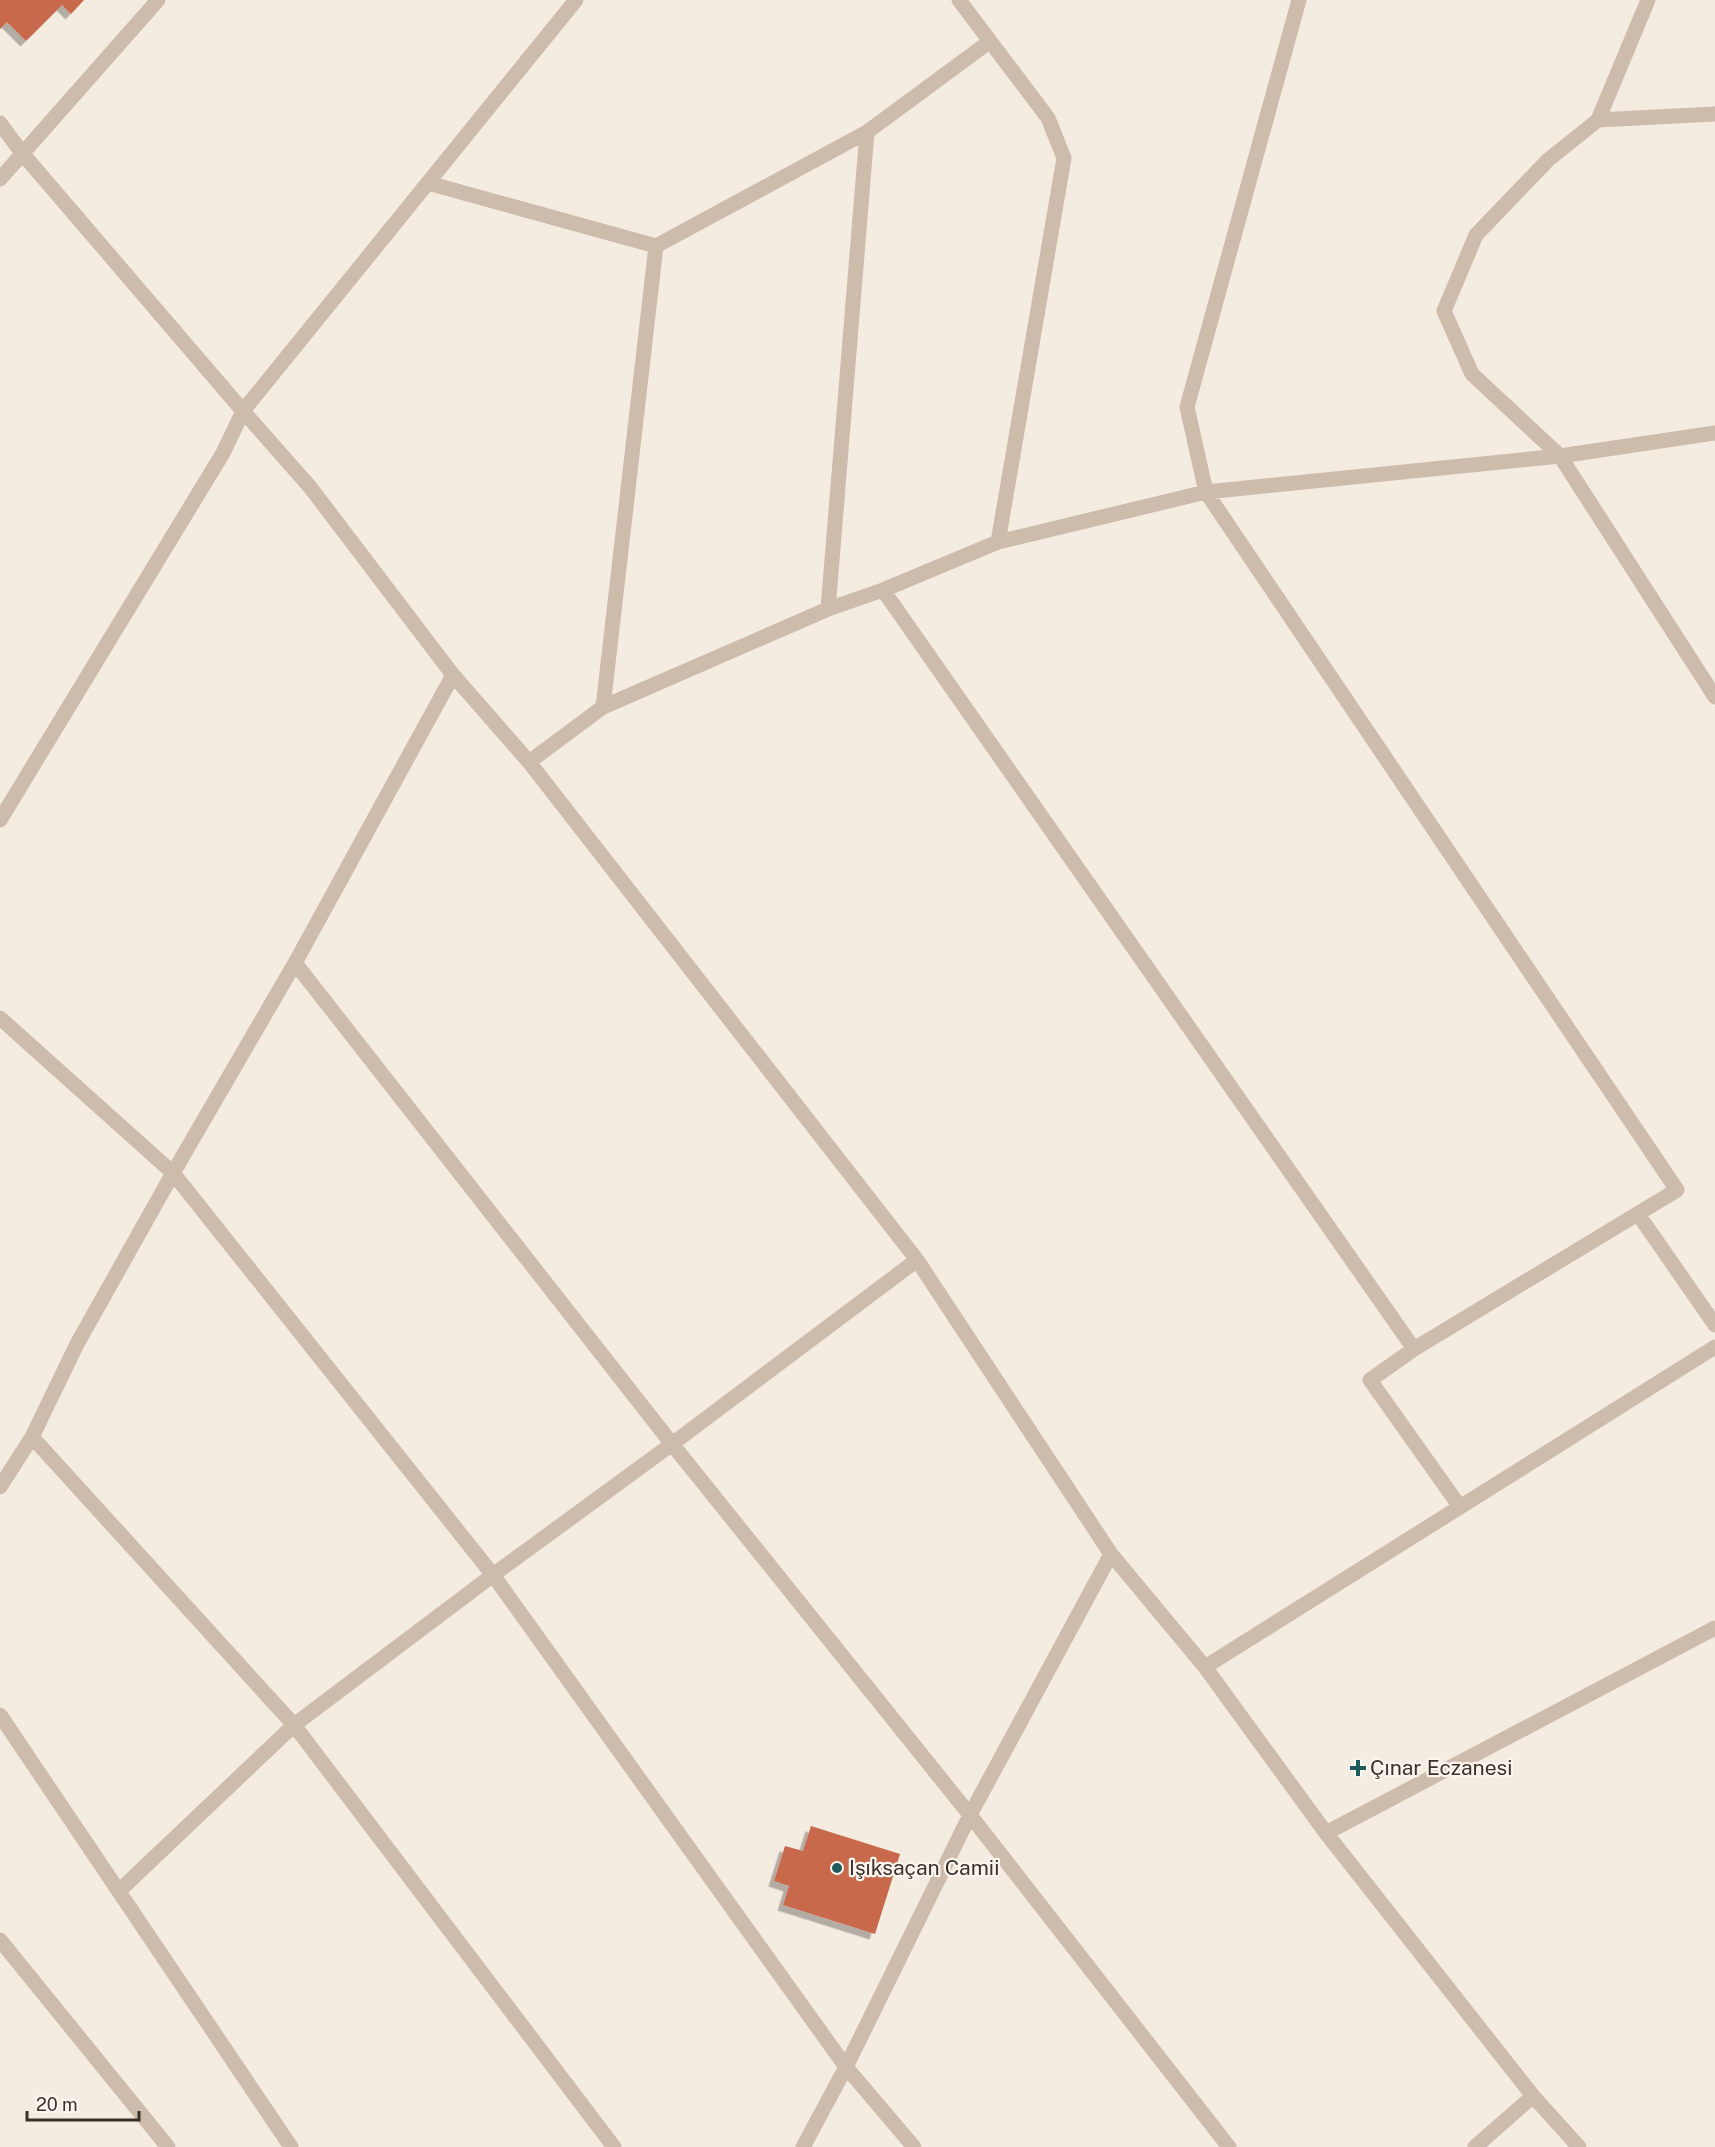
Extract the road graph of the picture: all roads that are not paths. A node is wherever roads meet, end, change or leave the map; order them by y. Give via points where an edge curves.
1 (158, 0) edge
2 (576, 0) edge
3 (959, 0) edge
4 (1299, 0) edge
5 (1648, 0) edge
6 (989, 42) junction
7 (1715, 114) edge
8 (1598, 120) junction
9 (0, 123) edge
10 (867, 132) junction
11 (22, 153) junction
12 (0, 179) edge
13 (428, 183) junction
14 (656, 246) junction
15 (243, 411) junction
16 (1715, 433) edge
17 (1560, 456) junction
18 (1206, 492) junction
19 (998, 542) junction
20 (883, 590) junction
21 (828, 609) junction
22 (453, 675) junction
23 (1715, 697) edge
24 (603, 707) junction
25 (529, 762) junction
26 (0, 820) edge
27 (295, 963) junction
28 (0, 1018) edge
29 (172, 1173) junction
30 (1638, 1214) junction
31 (917, 1260) junction
32 (1715, 1325) edge
33 (1715, 1347) edge
34 (1414, 1349) junction
35 (32, 1437) junction
36 (672, 1444) junction
37 (0, 1488) edge
38 (1460, 1507) junction
39 (1111, 1554) junction
40 (493, 1575) junction
41 (1715, 1628) edge
42 (1205, 1667) junction
43 (0, 1715) edge
44 (294, 1725) junction
45 (970, 1815) junction
46 (1326, 1833) junction
47 (119, 1891) junction
48 (0, 1940) edge
49 (846, 2067) junction
50 (1533, 2096) junction
51 (168, 2147) edge
52 (291, 2147) edge
53 (614, 2147) edge
54 (803, 2147) edge
55 (914, 2147) edge
56 (1229, 2147) edge
57 (1475, 2147) edge
58 (1579, 2147) edge

1 - 11 street
2 - 13 street
3 - 6 street
4 - 18 street via 1187,407
5 - 8 street
6 - 10 street
6 - 19 street via 1048,118 1064,158
7 - 8 street
8 - 17 street via 1548,160 1476,235 1444,311 1472,374
9 - 11 street
10 - 14 street
10 - 21 street
11 - 12 street
11 - 15 street
13 - 14 street
13 - 15 street
14 - 24 street
15 - 22 street via 310,487
15 - 26 street via 223,453
16 - 17 street
17 - 18 street
17 - 23 street
18 - 19 street
18 - 30 street via 1677,1190
19 - 20 street
20 - 21 street
20 - 34 street
21 - 24 street
22 - 25 street
22 - 27 street
24 - 25 street
25 - 31 street
27 - 29 street
27 - 36 street
28 - 29 street
29 - 35 street via 77,1344
29 - 40 street
30 - 32 street
30 - 34 street
31 - 36 street
31 - 39 street
33 - 38 street
34 - 38 street via 1370,1380
35 - 37 street
35 - 44 street
36 - 40 street
36 - 45 street
38 - 42 street
39 - 42 street
39 - 45 street
40 - 44 street
40 - 49 street
41 - 46 street
42 - 46 street
43 - 47 street
44 - 47 street
44 - 53 street
45 - 49 street
45 - 56 street
46 - 50 street
47 - 52 street
48 - 51 street
49 - 54 street
49 - 55 street
50 - 57 street
50 - 58 street

